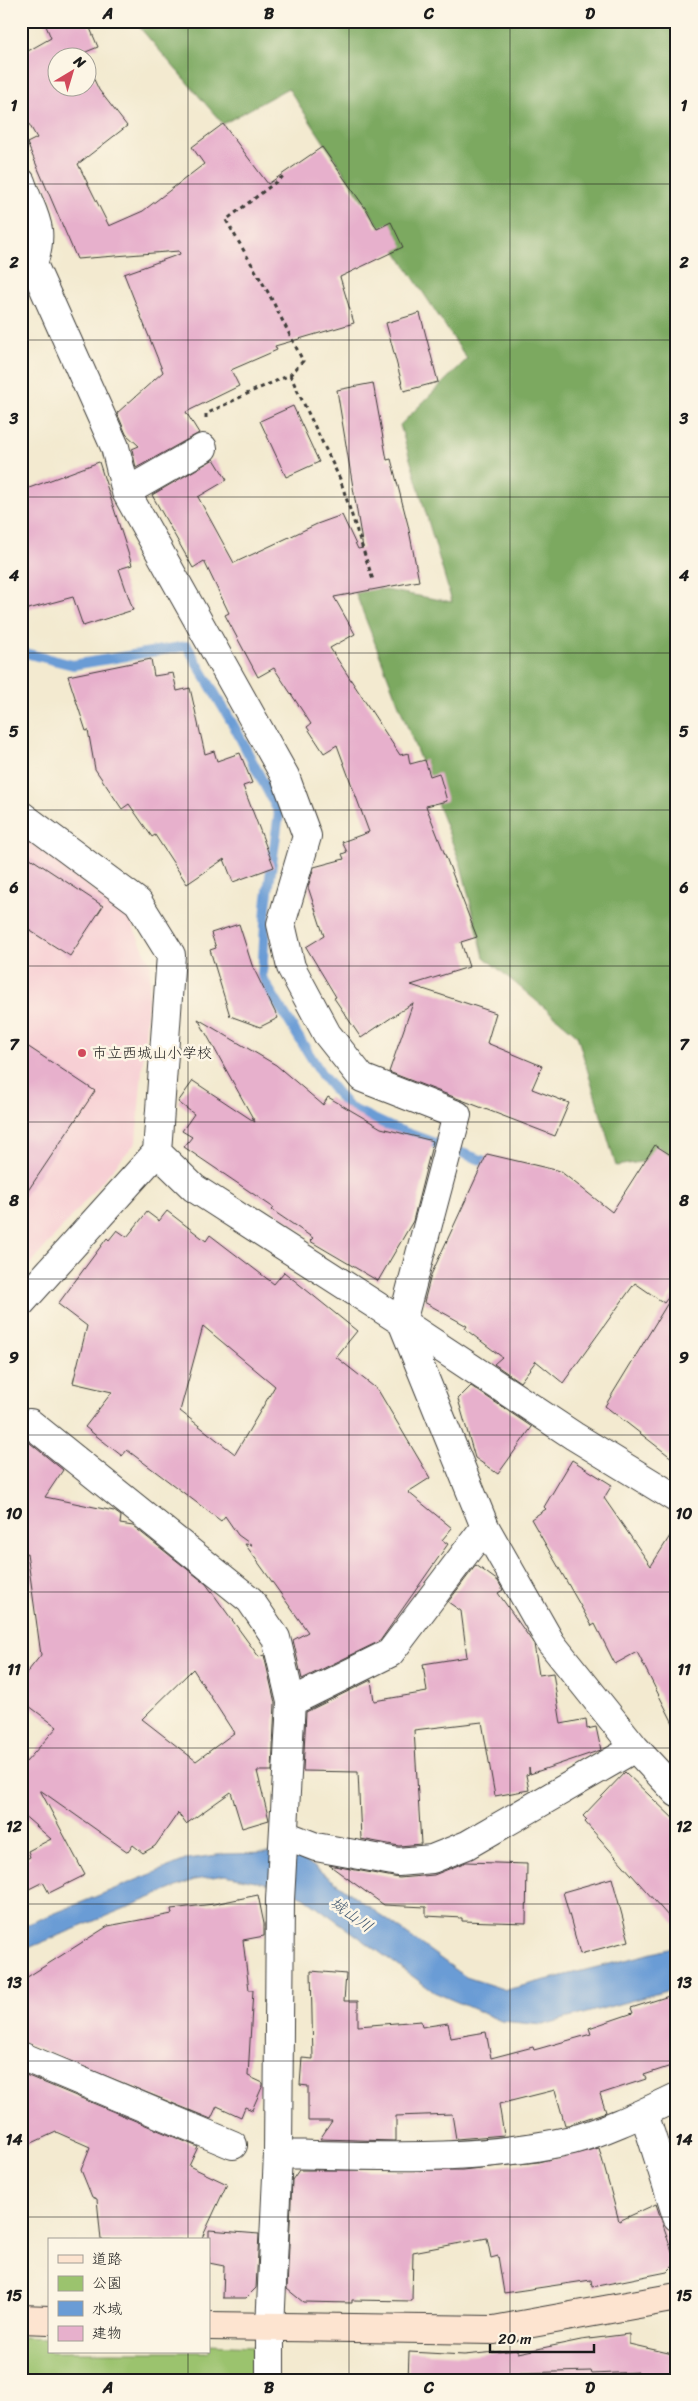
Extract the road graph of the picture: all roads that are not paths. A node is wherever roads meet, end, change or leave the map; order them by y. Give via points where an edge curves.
1 (21, 182) edge
2 (203, 448) road end
3 (126, 492) junction
4 (21, 815) edge
5 (157, 1152) junction
6 (21, 1303) edge
7 (402, 1322) junction
8 (21, 1424) edge
9 (677, 1499) edge
10 (485, 1527) junction
11 (291, 1702) junction
12 (635, 1748) junction
13 (677, 1793) edge
14 (284, 1841) junction
15 (21, 2056) edge
16 (677, 2096) edge
17 (644, 2113) junction
18 (233, 2145) dead end
19 (278, 2154) junction
20 (677, 2217) edge
21 (677, 2297) edge
22 (21, 2319) edge
23 (48, 2320) edge
24 (210, 2326) edge
25 (270, 2328) junction
26 (270, 2380) edge

1 - 3 street via 40,229 33,264 115,446
2 - 3 street
3 - 7 street via 285,776 301,818 307,836 281,924 291,967 313,1009 327,1034 362,1078 458,1114
4 - 5 street via 138,902 172,955
5 - 6 street
5 - 7 street via 194,1188
7 - 9 street via 574,1436
7 - 10 street
8 - 11 street via 30,1423 250,1600 276,1638
10 - 11 street via 390,1653
10 - 12 street via 551,1643
11 - 14 street
12 - 13 street
12 - 14 street via 467,1845 432,1859 398,1862
14 - 19 street via 280,1900
15 - 18 street
16 - 17 street
17 - 19 street via 573,2140 508,2151 425,2157
17 - 20 street
19 - 25 street
21 - 25 street via 494,2330
22 - 23 street
24 - 25 street
25 - 26 street

